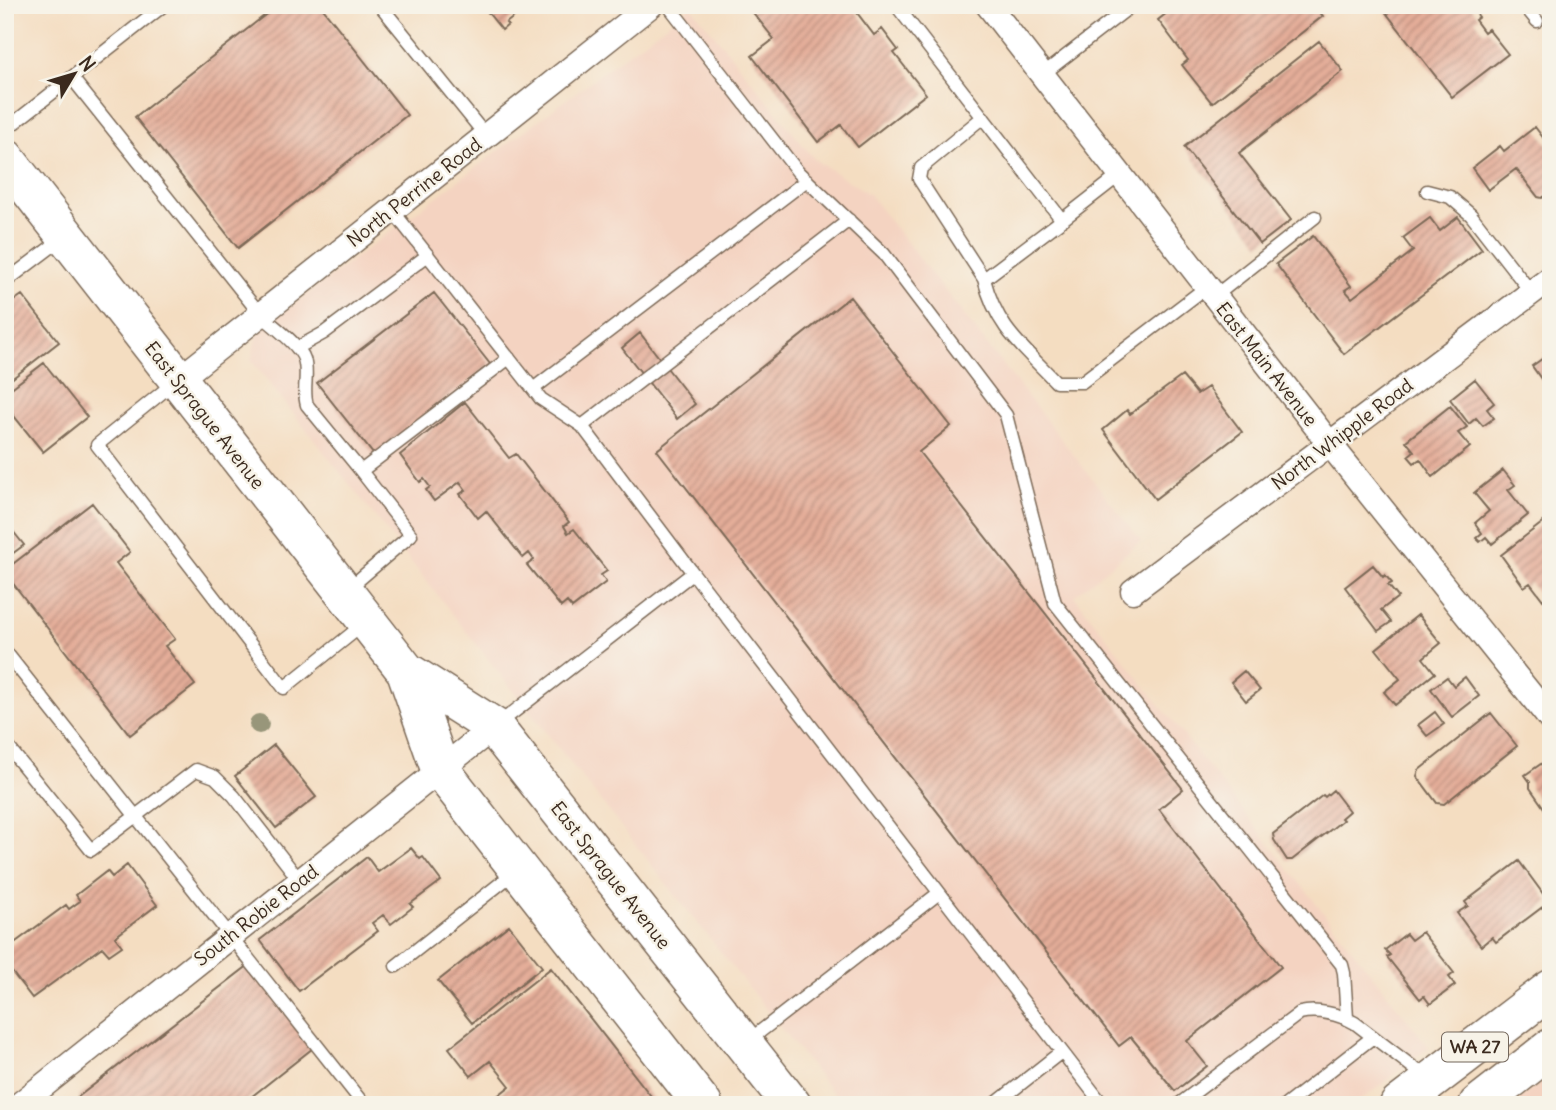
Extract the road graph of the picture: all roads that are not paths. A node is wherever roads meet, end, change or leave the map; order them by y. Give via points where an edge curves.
1 (164, 5) edge
2 (380, 5) edge
3 (651, 5) edge
4 (668, 5) edge
5 (896, 5) edge
6 (988, 5) edge
7 (1132, 5) edge
8 (1524, 5) edge
9 (1537, 21) dead end
10 (1043, 74) junction
11 (72, 78) junction
12 (983, 117) junction
13 (5, 130) edge
14 (486, 136) junction
15 (5, 158) edge
16 (1121, 174) junction
17 (807, 180) junction
18 (1427, 191) dead end
19 (392, 210) junction
20 (1315, 218) dead end
21 (849, 220) junction
22 (1062, 220) junction
23 (66, 235) junction
24 (428, 255) junction
25 (984, 279) junction
26 (5, 282) edge
27 (1541, 285) edge
28 (1211, 291) junction
29 (260, 314) junction
30 (297, 348) junction
31 (509, 358) junction
32 (178, 380) junction
33 (533, 389) junction
34 (582, 426) junction
35 (1329, 443) junction
36 (361, 471) junction
37 (694, 573) junction
38 (1133, 592) dead end
39 (355, 607) junction
40 (5, 651) edge
41 (406, 671) junction
42 (1551, 720) edge
43 (494, 727) junction
44 (5, 743) edge
45 (440, 769) junction
46 (135, 816) junction
47 (519, 869) junction
48 (300, 881) junction
49 (939, 893) junction
50 (230, 936) junction
51 (396, 967) dead end
52 (1551, 989) edge
53 (1347, 1018) junction
54 (1373, 1037) junction
55 (745, 1044) junction
56 (1551, 1048) edge
57 (1061, 1052) junction
58 (1430, 1081) junction
59 (19, 1105) edge
60 (364, 1105) edge
61 (703, 1105) edge
62 (792, 1105) edge
63 (994, 1105) edge
64 (1103, 1105) edge
65 (1178, 1105) edge
66 (1286, 1105) edge
67 (1399, 1105) edge
68 (1478, 1105) edge

1 - 11 lane
2 - 14 lane
3 - 14 street, North Perrine Road
4 - 17 lane
5 - 12 lane
6 - 10 street, East Main Avenue
7 - 10 lane
8 - 9 lane
10 - 16 street, East Main Avenue
11 - 13 lane
11 - 29 lane
12 - 22 lane
12 - 25 lane via 921,168 919,179
14 - 19 street, North Perrine Road
15 - 23 main road, East Sprague Avenue
16 - 22 lane
16 - 28 street, East Main Avenue
17 - 21 lane
17 - 33 lane
18 - 27 lane via 1450,197
19 - 24 lane
19 - 29 street, North Perrine Road
20 - 28 lane
21 - 34 lane
21 - 53 lane via 884,254 1006,415 1055,603 1342,965
22 - 25 lane
23 - 26 lane
23 - 32 main road, East Sprague Avenue
24 - 30 lane
24 - 31 lane
25 - 28 lane via 1001,324 1056,382 1082,382
27 - 35 street, North Whipple Road
28 - 35 street, East Main Avenue
29 - 30 lane
29 - 32 street, North Perrine Road
30 - 36 lane via 304,359 307,405
31 - 33 lane
31 - 36 lane
32 - 39 main road, East Sprague Avenue
32 - 39 lane via 97,445 284,688
33 - 34 lane
34 - 37 lane
35 - 38 street, North Whipple Road
35 - 42 street, East Main Avenue
36 - 39 lane via 411,536
37 - 43 lane
37 - 49 lane
39 - 41 main road, East Sprague Avenue
40 - 46 lane
41 - 43 main road, East Sprague Avenue
41 - 45 main road, East Sprague Avenue
43 - 45 street, South Robie Road
43 - 55 main road, East Sprague Avenue
44 - 46 lane via 91,850
45 - 47 main road, East Sprague Avenue
45 - 48 street, South Robie Road
46 - 48 lane via 196,770 215,777
46 - 50 lane
47 - 51 lane
47 - 61 main road, East Sprague Avenue
48 - 50 street, South Robie Road
49 - 55 lane
49 - 57 lane
50 - 59 street, South Robie Road
50 - 60 lane
52 - 58 main road, WA 27
53 - 54 lane
53 - 65 lane via 1311,1010 1300,1013
54 - 58 lane
54 - 66 lane
55 - 62 main road, East Sprague Avenue
56 - 68 main road, WA 27
57 - 63 lane
57 - 64 lane
58 - 67 main road, WA 27

